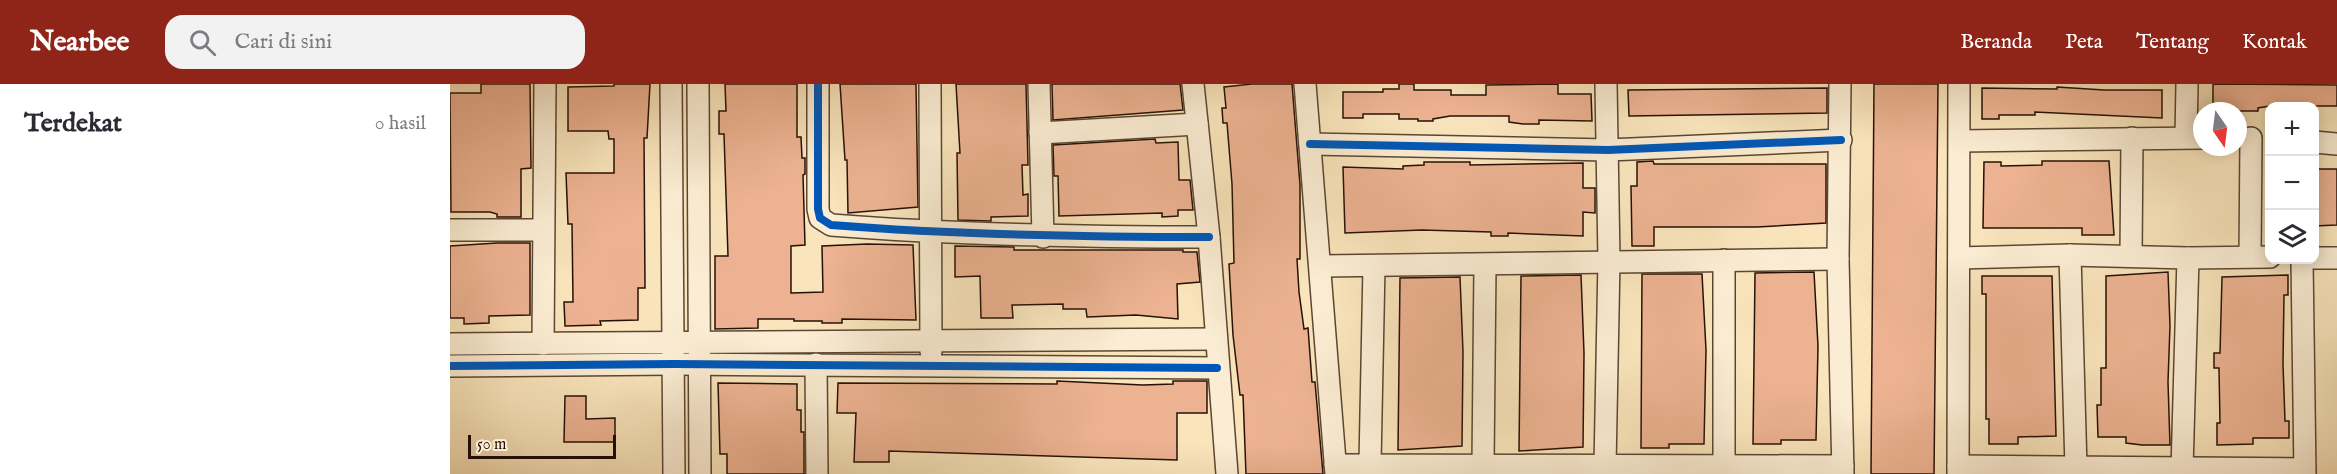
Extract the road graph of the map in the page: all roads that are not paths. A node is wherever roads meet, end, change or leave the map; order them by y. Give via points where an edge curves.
1 (545, 84) edge
2 (671, 84) edge
3 (698, 84) edge
4 (818, 84) edge
5 (930, 84) edge
6 (1039, 84) edge
7 (1193, 84) edge
8 (1305, 84) edge
9 (1606, 84) edge
10 (1840, 84) edge
11 (1959, 84) edge
12 (2187, 84) edge
13 (1197, 124) junction
14 (2193, 129) edge
15 (1040, 133) junction
16 (2193, 137) edge
17 (2132, 138) junction
18 (2253, 138) edge
19 (1841, 140) junction
20 (1960, 141) junction
21 (2319, 142) edge
22 (1310, 144) junction
23 (2337, 144) edge
24 (1608, 150) junction
25 (450, 230) edge
26 (543, 230) junction
27 (929, 233) junction
28 (1042, 237) junction
29 (1209, 237) junction
30 (2070, 255) junction
31 (2131, 256) junction
32 (2260, 256) edge
33 (1959, 258) junction
34 (2188, 258) junction
35 (2319, 258) edge
36 (2337, 258) edge
37 (1838, 259) junction
38 (1609, 260) junction
39 (1724, 260) junction
40 (2302, 264) edge
41 (1485, 265) junction
42 (1322, 266) junction
43 (1374, 266) junction
44 (931, 339) junction
45 (1215, 339) junction
46 (675, 341) junction
47 (700, 341) junction
48 (450, 344) edge
49 (543, 344) junction
50 (674, 364) junction
51 (816, 364) junction
52 (700, 365) junction
53 (931, 365) junction
54 (450, 366) edge
55 (1217, 368) junction
56 (1370, 463) junction
57 (1483, 464) junction
58 (1724, 465) junction
59 (1605, 466) junction
60 (2076, 468) junction
61 (1336, 469) edge
62 (2182, 469) junction
63 (1552, 470) edge
64 (1653, 470) edge
65 (1843, 470) edge
66 (1958, 470) edge
67 (2305, 472) edge
68 (674, 474) edge
69 (700, 474) edge
70 (817, 474) edge
71 (1227, 474) edge

1 - 26 street
2 - 46 street
3 - 47 street
4 - 27 street via 820,218 831,225
5 - 27 street
6 - 15 street
7 - 13 street
8 - 22 street
9 - 24 street
10 - 19 street
11 - 20 street
12 - 14 street
13 - 15 street
13 - 29 street
15 - 28 street
16 - 17 street
17 - 20 street
17 - 31 street
18 - 32 street
19 - 24 street
19 - 37 street
20 - 33 street
21 - 23 street
22 - 24 street
22 - 42 street
24 - 38 street
25 - 26 street
26 - 49 street
27 - 28 street
27 - 44 street
28 - 29 street
29 - 45 street
30 - 31 street
30 - 33 street
30 - 60 street
31 - 34 street
32 - 34 street
33 - 66 street
34 - 62 street
35 - 36 street
37 - 39 street
37 - 65 street
38 - 39 street
38 - 41 street
38 - 59 street
39 - 58 street
40 - 67 street
41 - 43 street
41 - 57 street
42 - 43 street
42 - 61 street
43 - 56 street
44 - 45 street
44 - 47 street
44 - 53 street
45 - 55 street
46 - 47 street
46 - 49 street
46 - 50 street
47 - 52 street
48 - 49 street
50 - 52 street
50 - 54 street
50 - 68 street
51 - 52 street
51 - 53 street
51 - 70 street
52 - 69 street
53 - 55 street
55 - 71 street
56 - 57 street
56 - 61 street
57 - 63 street
58 - 64 street
58 - 65 street
59 - 63 street
59 - 64 street
60 - 62 street
60 - 66 street
62 - 67 street

